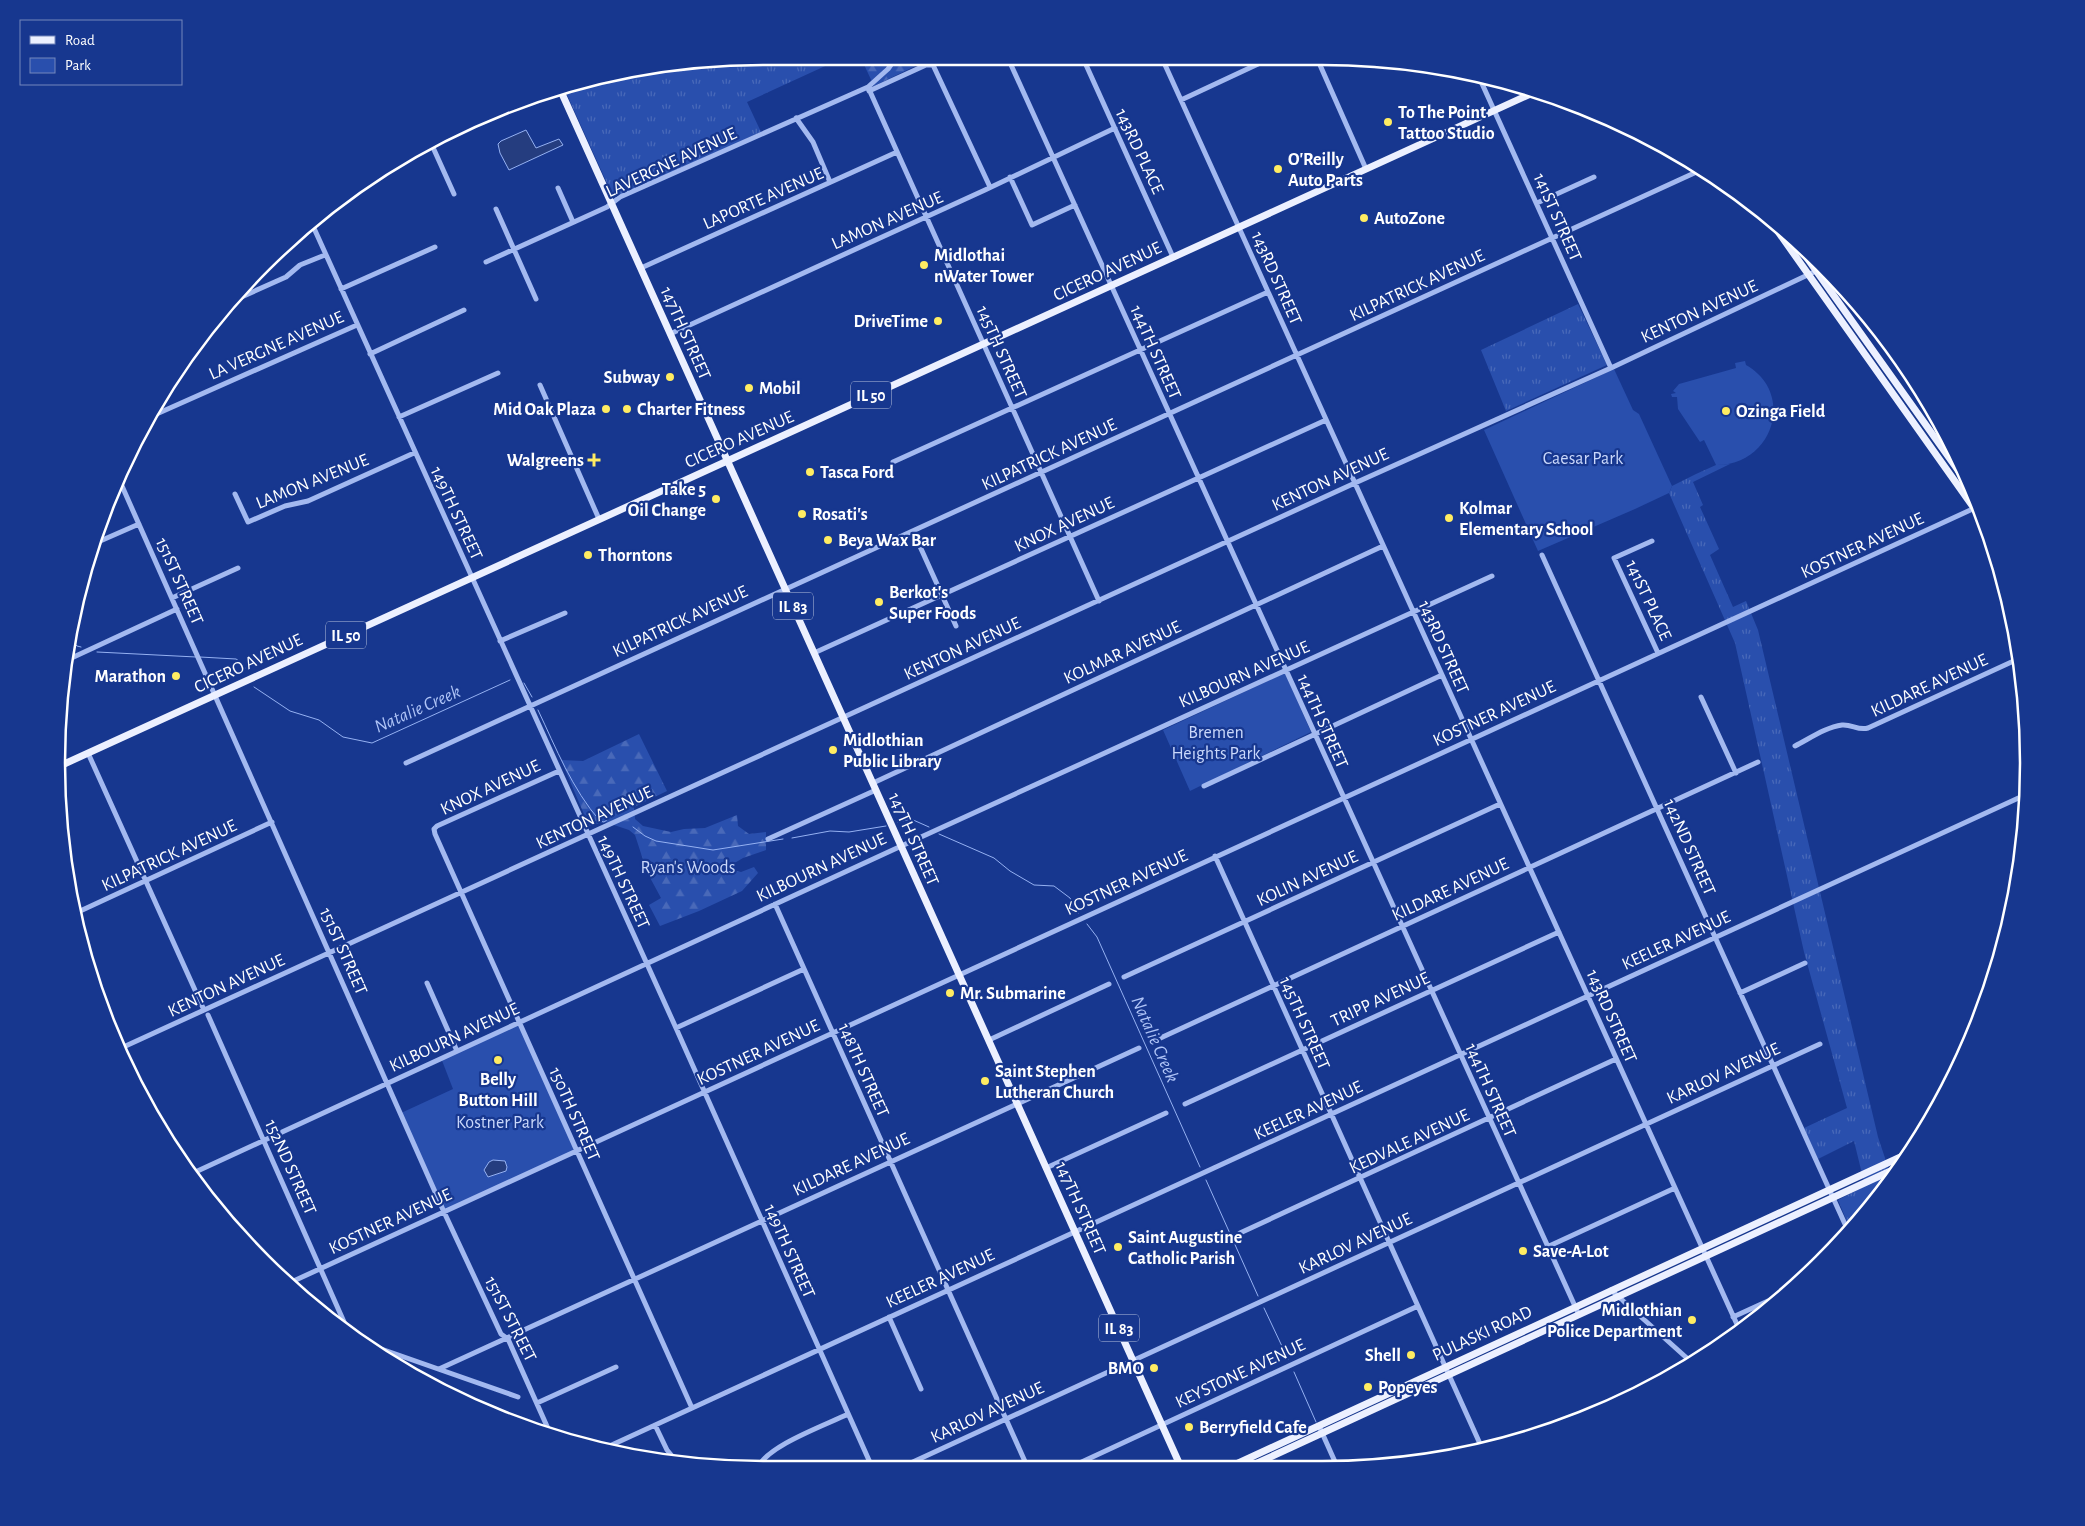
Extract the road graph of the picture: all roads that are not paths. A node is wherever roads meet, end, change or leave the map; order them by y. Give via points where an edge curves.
1 (891, 65) edge
2 (1011, 65) edge
3 (1086, 65) edge
4 (1165, 65) edge
5 (1256, 65) edge
6 (1320, 65) edge
7 (1482, 84) edge
8 (868, 89) junction
9 (562, 95) edge
10 (1526, 96) edge
11 (1181, 100) junction
12 (1495, 111) junction
13 (796, 118) junction
14 (1114, 128) junction
15 (433, 148) edge
16 (897, 152) junction
17 (1053, 157) junction
18 (1366, 170) junction
19 (1694, 173) edge
20 (1010, 177) junction
21 (1594, 177) dead end
22 (830, 182) junction
23 (558, 188) dead end
24 (990, 188) junction
25 (454, 194) dead end
26 (1537, 203) junction
27 (611, 204) junction
28 (1075, 206) junction
29 (496, 209) dead end
30 (926, 217) junction
31 (574, 222) junction
32 (1238, 228) junction
33 (314, 229) edge
34 (1552, 238) junction
35 (1784, 240) edge
36 (435, 247) dead end
37 (514, 249) junction
38 (326, 254) junction
39 (1173, 257) junction
40 (486, 262) dead end
41 (1812, 265) edge
42 (641, 268) junction
43 (1816, 271) junction
44 (1809, 275) junction
45 (1112, 286) junction
46 (341, 289) junction
47 (1268, 292) junction
48 (245, 295) edge
49 (536, 299) dead end
50 (464, 310) dead end
51 (357, 325) junction
52 (670, 334) junction
53 (984, 344) junction
54 (1140, 350) junction
55 (370, 354) junction
56 (1296, 355) junction
57 (1611, 368) junction
58 (498, 373) dead end
59 (540, 385) dead end
60 (1012, 408) junction
61 (160, 412) edge
62 (1169, 414) junction
63 (399, 417) junction
64 (1326, 420) junction
65 (414, 453) junction
66 (727, 460) junction
67 (1951, 460) edge
68 (893, 462) dead end
69 (1041, 472) junction
70 (1198, 478) junction
71 (1354, 483) junction
72 (122, 487) edge
73 (235, 494) dead end
74 (1966, 494) edge
75 (1972, 510) edge
76 (599, 519) junction
77 (139, 524) junction
78 (912, 531) junction
79 (1070, 536) junction
80 (1652, 541) dead end
81 (101, 542) edge
82 (1227, 542) junction
83 (1383, 546) junction
84 (1542, 555) dead end
85 (238, 568) dead end
86 (1492, 576) dead end
87 (471, 577) junction
88 (785, 588) junction
89 (942, 595) junction
90 (172, 598) junction
91 (1099, 600) junction
92 (1256, 605) junction
93 (177, 609) junction
94 (1413, 612) junction
95 (564, 613) dead end
96 (956, 626) dead end
97 (500, 641) junction
98 (1658, 653) junction
99 (814, 654) junction
100 (73, 657) edge
101 (2012, 662) edge
102 (1285, 670) junction
103 (1442, 675) junction
104 (1598, 680) junction
105 (216, 694) junction
106 (1701, 698) dead end
107 (530, 706) junction
108 (843, 718) junction
109 (1314, 735) junction
110 (1471, 739) junction
111 (1795, 746) dead end
112 (88, 753) junction
113 (1758, 762) dead end
114 (406, 763) dead end
115 (65, 764) edge
116 (559, 771) junction
117 (1736, 773) junction
118 (1204, 786) dead end
119 (874, 787) junction
120 (1343, 798) junction
121 (2019, 798) edge
122 (1500, 804) junction
123 (1657, 809) junction
124 (272, 822) junction
125 (434, 829) joint
126 (587, 835) junction
127 (768, 839) dead end
128 (901, 846) junction
129 (1215, 856) junction
130 (1372, 863) junction
131 (1529, 868) junction
132 (146, 881) junction
133 (461, 892) junction
134 (775, 904) junction
135 (81, 911) edge
136 (1244, 921) junction
137 (1402, 927) junction
138 (1559, 932) junction
139 (1715, 938) junction
140 (330, 953) junction
141 (1805, 963) dead end
142 (646, 964) junction
143 (804, 969) junction
144 (959, 974) junction
145 (1124, 977) dead end
146 (427, 983) dead end
147 (1109, 984) dead end
148 (1273, 986) junction
149 (1430, 991) junction
150 (1740, 993) junction
151 (1587, 996) junction
152 (206, 1013) junction
153 (519, 1022) junction
154 (676, 1028) junction
155 (832, 1033) junction
156 (988, 1040) junction
157 (1154, 1041) dead end
158 (1820, 1044) dead end
159 (125, 1046) edge
160 (1139, 1048) dead end
161 (1302, 1050) junction
162 (457, 1051) junction
163 (1460, 1054) junction
164 (1616, 1059) junction
165 (1773, 1065) junction
166 (388, 1083) junction
167 (704, 1092) junction
168 (1017, 1103) junction
169 (1185, 1104) dead end
170 (1166, 1113) dead end
171 (1332, 1114) junction
172 (1489, 1119) junction
173 (1646, 1124) junction
174 (264, 1140) junction
175 (576, 1151) junction
176 (1896, 1159) edge
177 (890, 1162) junction
178 (1046, 1168) junction
179 (197, 1171) edge
180 (1887, 1173) edge
181 (1361, 1178) junction
182 (1518, 1183) junction
183 (1675, 1188) junction
184 (1829, 1190) junction
185 (1832, 1197) junction
186 (444, 1212) junction
187 (761, 1221) junction
188 (1845, 1225) edge
189 (1075, 1231) junction
190 (1240, 1233) dead end
191 (1390, 1242) junction
192 (1547, 1247) junction
193 (1704, 1252) junction
194 (321, 1268) junction
195 (295, 1280) edge
196 (634, 1280) junction
197 (949, 1290) junction
198 (1612, 1290) junction
199 (1618, 1297) junction
200 (1764, 1303) edge
201 (1418, 1306) junction
202 (1575, 1307) junction
203 (1579, 1315) junction
204 (889, 1317) junction
205 (1733, 1317) junction
206 (344, 1321) edge
207 (1737, 1324) edge
208 (508, 1339) junction
209 (819, 1349) junction
210 (389, 1352) edge
211 (1686, 1358) edge
212 (1133, 1360) junction
213 (616, 1366) dead end
214 (1445, 1367) junction
215 (439, 1369) junction
216 (1448, 1375) junction
217 (921, 1389) dead end
218 (518, 1397) dead end
219 (537, 1404) junction
220 (692, 1408) junction
221 (848, 1414) junction
222 (1006, 1419) junction
223 (655, 1425) junction
224 (1162, 1425) junction
225 (547, 1426) edge
226 (1318, 1426) junction
227 (1322, 1433) junction
228 (1479, 1443) edge
229 (613, 1445) edge
230 (672, 1455) edge
231 (761, 1461) edge
232 (869, 1461) edge
233 (915, 1461) edge
234 (1025, 1461) edge
235 (1084, 1461) edge
236 (1178, 1461) edge
237 (1243, 1461) edge
238 (1262, 1461) edge
239 (1335, 1461) edge

1 - 8 street
2 - 17 street, 144TH STREET
3 - 14 street, 143RD PLACE
4 - 11 street, 143RD STREET
5 - 11 street
6 - 18 street
7 - 12 street, 141ST STREET
8 - 13 street, LAVERGNE AVENUE
8 - 16 street, 145TH STREET
8 - 24 street, LAVERGNE AVENUE via 933,65
9 - 27 main road, 147TH STREET
10 - 12 main road, CICERO AVENUE / IL 50
11 - 32 street, 143RD STREET
12 - 18 main road, CICERO AVENUE / IL 50
12 - 26 street, 141ST STREET
13 - 22 street via 810,135
13 - 27 street, LAVERGNE AVENUE via 620,197
14 - 17 street, LAMON AVENUE
14 - 39 street, 143RD PLACE
15 - 25 street
16 - 22 street, LAPORTE AVENUE
16 - 30 street, 145TH STREET
17 - 20 street, LAMON AVENUE
17 - 28 street, 144TH STREET
18 - 32 main road, CICERO AVENUE / IL 50
19 - 34 street, KILPATRICK AVENUE
20 - 24 street, LAMON AVENUE
20 - 28 street via 1032,226
21 - 26 street
22 - 42 street, LAPORTE AVENUE
23 - 31 street
24 - 30 street, LAMON AVENUE
26 - 34 street, 141ST STREET
27 - 31 street, LAVERGNE AVENUE
27 - 42 main road, 147TH STREET
28 - 45 street, 144TH STREET
29 - 37 street
30 - 52 street, LAMON AVENUE
30 - 53 street, 145TH STREET
31 - 37 street, LAVERGNE AVENUE
32 - 39 main road, CICERO AVENUE / IL 50
32 - 47 street, 143RD STREET
33 - 38 street, 149TH STREET
34 - 56 street, KILPATRICK AVENUE
34 - 57 street, 141ST STREET
35 - 44 main road
36 - 46 street
37 - 40 street, LAVERGNE AVENUE
37 - 49 street
38 - 46 street, 149TH STREET
38 - 48 street
39 - 45 main road, CICERO AVENUE / IL 50
41 - 43 main road
42 - 52 main road, 147TH STREET
43 - 44 street, KENTON AVENUE
43 - 67 main road
44 - 57 street, KENTON AVENUE
44 - 74 main road
45 - 53 main road, CICERO AVENUE / IL 50
45 - 54 street, 144TH STREET
46 - 51 street, 149TH STREET
47 - 54 street
47 - 56 street, 143RD STREET
50 - 55 street
51 - 55 street, 149TH STREET
51 - 61 street, LA VERGNE AVENUE
52 - 66 main road, 147TH STREET
53 - 60 street, 145TH STREET
53 - 66 main road, CICERO AVENUE / IL 50
54 - 60 street
54 - 62 street, 144TH STREET
55 - 63 street, 149TH STREET
56 - 62 street, KILPATRICK AVENUE
56 - 64 street, 143RD STREET
57 - 71 street, KENTON AVENUE
58 - 63 street
59 - 76 street
60 - 68 street
60 - 69 street, 145TH STREET
62 - 69 street, KILPATRICK AVENUE
62 - 70 street, 144TH STREET
63 - 65 street, 149TH STREET
64 - 70 street, KNOX AVENUE
64 - 71 street, 143RD STREET
65 - 73 street, LAMON AVENUE via 308,501 285,506 248,522
65 - 87 street, 149TH STREET
66 - 76 main road, CICERO AVENUE / IL 50
66 - 88 main road, 147TH STREET / IL 83
69 - 78 street, KILPATRICK AVENUE
69 - 79 street, 145TH STREET
70 - 79 street, KNOX AVENUE
70 - 82 street, 144TH STREET
71 - 82 street, KENTON AVENUE
71 - 83 street, 143RD STREET
72 - 77 street, 151ST STREET
75 - 98 street, KOSTNER AVENUE
76 - 87 main road, CICERO AVENUE / IL 50
77 - 81 street
77 - 90 street, 151ST STREET
78 - 88 street, KILPATRICK AVENUE
78 - 89 street
79 - 89 street, KNOX AVENUE
79 - 91 street, 145TH STREET
80 - 98 street, 141ST PLACE via 1614,558
82 - 91 street, KENTON AVENUE
82 - 92 street, 144TH STREET
83 - 92 street, KOLMAR AVENUE
83 - 94 street, 143RD STREET
84 - 104 street, 142ND STREET
85 - 90 street
86 - 94 street, KILBOURN AVENUE
87 - 97 street, 149TH STREET
87 - 105 main road, CICERO AVENUE / IL 50
88 - 99 main road, 147TH STREET / IL 83
88 - 107 street, KILPATRICK AVENUE
89 - 96 street
89 - 99 street, KNOX AVENUE
90 - 93 street, 151ST STREET
91 - 108 street, KENTON AVENUE
92 - 102 street, 144TH STREET
92 - 119 street, KOLMAR AVENUE
93 - 100 street
93 - 105 street, 151ST STREET
94 - 102 street, KILBOURN AVENUE
94 - 103 street, 143RD STREET
95 - 97 street
97 - 107 street, 149TH STREET
98 - 104 street, KOSTNER AVENUE
99 - 108 main road, 147TH STREET / IL 83
101 - 111 street, KILDARE AVENUE via 1868,728 1861,730 1840,725
102 - 109 street, 144TH STREET
102 - 128 street, KILBOURN AVENUE
103 - 109 street
103 - 110 street, 143RD STREET
104 - 110 street, KOSTNER AVENUE
104 - 123 street, 142ND STREET
105 - 112 main road, CICERO AVENUE / IL 50
105 - 124 street, 151ST STREET
106 - 117 street
107 - 114 street, KILPATRICK AVENUE
107 - 116 street, 149TH STREET
108 - 119 main road, 147TH STREET / IL 83
108 - 126 street, KENTON AVENUE
109 - 118 street
109 - 120 street, 144TH STREET
110 - 120 street, KOSTNER AVENUE
110 - 122 street, 143RD STREET
112 - 115 main road, CICERO AVENUE / IL 50
112 - 132 street, 152ND STREET
113 - 117 street, KILDARE AVENUE
116 - 125 street, KNOX AVENUE
116 - 126 street, 149TH STREET
117 - 123 street, KILDARE AVENUE
119 - 127 street, KOLMAR AVENUE
119 - 128 main road, 147TH STREET / IL 83
120 - 129 street, KOSTNER AVENUE
120 - 130 street, 144TH STREET
121 - 139 street, KEELER AVENUE
122 - 130 street, KOLIN AVENUE
122 - 131 street, 143RD STREET
123 - 131 street, KILDARE AVENUE
123 - 139 street, 142ND STREET
124 - 132 street, KILPATRICK AVENUE
124 - 140 street, 151ST STREET
125 - 133 street, 150TH STREET
126 - 133 street, KENTON AVENUE
126 - 142 street, 149TH STREET
128 - 134 street, KILBOURN AVENUE
128 - 144 main road, 147TH STREET / IL 83
129 - 136 street, 145TH STREET
129 - 144 street, KOSTNER AVENUE
130 - 136 street, KOLIN AVENUE
130 - 137 street, 144TH STREET
131 - 137 street, KILDARE AVENUE
131 - 138 street, 143RD STREET
132 - 135 street, KILPATRICK AVENUE
132 - 152 street, 152ND STREET
133 - 140 street, KENTON AVENUE
133 - 153 street, 150TH STREET
134 - 142 street, KILBOURN AVENUE
134 - 143 street, 148TH STREET
136 - 145 street, KOLIN AVENUE
136 - 148 street, 145TH STREET
137 - 148 street, KILDARE AVENUE
137 - 149 street, 144TH STREET
138 - 149 street, TRIPP AVENUE
138 - 151 street, 143RD STREET
139 - 150 street, 142ND STREET
139 - 151 street, KEELER AVENUE
140 - 152 street, KENTON AVENUE
140 - 166 street, 151ST STREET
141 - 150 street
142 - 153 street, KILBOURN AVENUE
142 - 154 street, 149TH STREET
143 - 154 street
143 - 155 street, 148TH STREET
144 - 155 street, KOSTNER AVENUE
144 - 156 main road, 147TH STREET / IL 83
146 - 162 street
147 - 156 street
148 - 157 street, KILDARE AVENUE
148 - 161 street, 145TH STREET
149 - 161 street, TRIPP AVENUE
149 - 163 street, 144TH STREET
150 - 165 street, 142ND STREET
151 - 163 street, KEELER AVENUE
151 - 164 street, 143RD STREET
152 - 159 street, KENTON AVENUE
152 - 174 street, 152ND STREET
153 - 162 street, KILBOURN AVENUE
153 - 175 street, 150TH STREET
154 - 167 street, 149TH STREET
155 - 167 street, KOSTNER AVENUE
155 - 177 street, 148TH STREET
156 - 168 main road, 147TH STREET / IL 83
158 - 165 street, KARLOV AVENUE
160 - 168 street, KILDARE AVENUE
161 - 169 street, TRIPP AVENUE
161 - 171 street, 145TH STREET
162 - 166 street, KILBOURN AVENUE
163 - 171 street, KEELER AVENUE
163 - 172 street, 144TH STREET
164 - 172 street, KEDVALE AVENUE
164 - 173 street, 143RD STREET
165 - 173 street, KARLOV AVENUE
165 - 184 street, 142ND STREET
166 - 174 street, KILBOURN AVENUE
166 - 186 street, 151ST STREET
167 - 175 street, KOSTNER AVENUE
167 - 187 street, 149TH STREET
168 - 177 street, KILDARE AVENUE
168 - 178 main road, 147TH STREET / IL 83
170 - 178 street
171 - 181 street, 145TH STREET
171 - 189 street, KEELER AVENUE
172 - 181 street, KEDVALE AVENUE
172 - 182 street, 144TH STREET
173 - 182 street, KARLOV AVENUE
173 - 183 street, 143RD STREET
174 - 179 street, KILBOURN AVENUE
174 - 194 street, 152ND STREET
175 - 186 street, KOSTNER AVENUE
175 - 196 street, 150TH STREET
176 - 184 main road, PULASKI ROAD
177 - 187 street, KILDARE AVENUE
177 - 197 street, 148TH STREET
178 - 189 main road, 147TH STREET / IL 83
180 - 185 main road, PULASKI ROAD
181 - 190 street, KEDVALE AVENUE
181 - 191 street, 145TH STREET
182 - 191 street, KARLOV AVENUE
182 - 192 street, 144TH STREET
183 - 192 street
183 - 193 street, 143RD STREET
184 - 185 street, 142ND STREET
184 - 193 main road, PULASKI ROAD
185 - 188 street, 142ND STREET
185 - 193 main road, PULASKI ROAD
186 - 194 street, KOSTNER AVENUE
186 - 208 street, 151ST STREET via 501,1334
187 - 196 street, KILDARE AVENUE
187 - 209 street, 149TH STREET
189 - 197 street, KEELER AVENUE
189 - 212 main road, 147TH STREET / IL 83
191 - 201 street, 145TH STREET
191 - 212 street, KARLOV AVENUE
192 - 202 street, 144TH STREET
193 - 198 main road, PULASKI ROAD
193 - 199 main road, PULASKI ROAD
193 - 205 street, 143RD STREET
194 - 195 street, KOSTNER AVENUE
194 - 206 street, 152ND STREET
196 - 208 street, KILDARE AVENUE
196 - 220 street, 150TH STREET
197 - 204 street, KEELER AVENUE
197 - 222 street, 148TH STREET
198 - 199 street
198 - 202 main road, PULASKI ROAD
199 - 203 main road, PULASKI ROAD
199 - 211 street
200 - 205 street
201 - 214 street, 145TH STREET
201 - 224 street, KEYSTONE AVENUE
202 - 203 street, 144TH STREET
202 - 214 main road, PULASKI ROAD
203 - 216 main road, PULASKI ROAD
204 - 209 street, KEELER AVENUE
204 - 217 street
205 - 207 street, 143RD STREET
208 - 215 street, KILDARE AVENUE
208 - 219 street, 151ST STREET
209 - 220 street, KEELER AVENUE
209 - 221 street, 149TH STREET
210 - 215 street
212 - 222 street, KARLOV AVENUE
212 - 224 main road, 147TH STREET / IL 83
213 - 219 street
214 - 216 street, 145TH STREET
214 - 226 main road, PULASKI ROAD
215 - 218 street
216 - 227 main road, PULASKI ROAD
216 - 228 street, 145TH STREET
219 - 225 street, 151ST STREET
220 - 223 street, KEELER AVENUE
221 - 231 street via 772,1450
221 - 232 street, 149TH STREET
222 - 233 street, KARLOV AVENUE
222 - 234 street, 148TH STREET
223 - 229 street, KEELER AVENUE
223 - 230 street
224 - 235 street, KEYSTONE AVENUE
224 - 236 main road, 147TH STREET / IL 83
226 - 227 street
226 - 237 main road, PULASKI ROAD
227 - 238 main road, PULASKI ROAD
227 - 239 street

